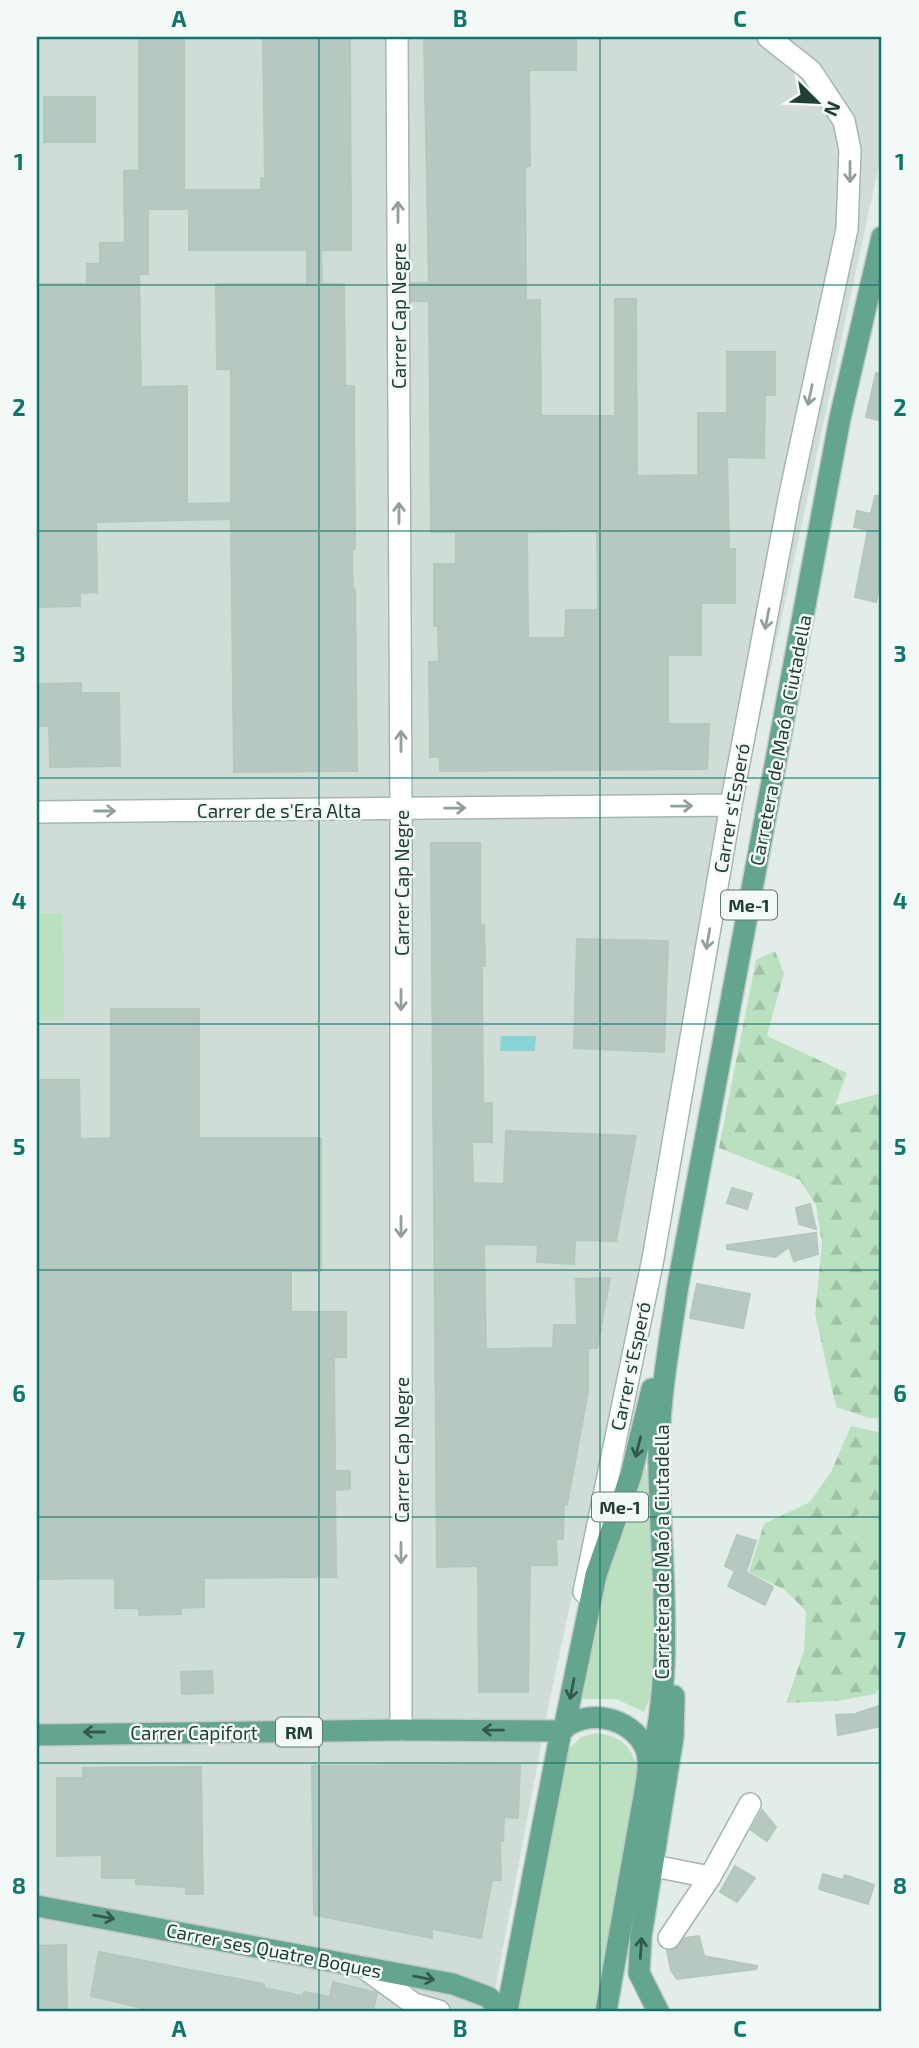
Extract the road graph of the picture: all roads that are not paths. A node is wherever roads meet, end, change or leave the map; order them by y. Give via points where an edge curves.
1 (397, 37) edge
2 (768, 37) edge
3 (882, 237) edge
4 (731, 805) junction
5 (401, 809) junction
6 (37, 812) edge
7 (678, 1285) junction
8 (664, 1569) junction
9 (579, 1650) junction
10 (401, 1730) junction
11 (563, 1730) junction
12 (37, 1735) edge
13 (647, 1777) junction
14 (750, 1804) dead end
15 (654, 1866) junction
16 (710, 1877) junction
17 (37, 1906) edge
18 (669, 1938) dead end
19 (363, 1967) junction
20 (611, 1984) junction
21 (439, 2011) edge
22 (505, 2011) edge
23 (606, 2011) edge
24 (624, 2011) edge
25 (658, 2011) edge

5 -> 1 street, Carrer Cap Negre
2 -> 4 street, Carrer s'Esperó via 811,71 844,121 850,150 850,198
3 - 7 main road, Carretera de Maó a Ciutadella / Me-1 via 840,418
5 -> 4 street, Carrer de s'Era Alta
4 -> 9 street, Carrer s'Esperó via 653,1259 584,1584
6 -> 5 street, Carrer de s'Era Alta
5 -> 10 street, Carrer Cap Negre
7 - 8 main road, Carretera de Maó a Ciutadella / Me-1 via 660,1416
7 -> 9 main road, Carretera de Maó a Ciutadella / Me-1 via 631,1475 596,1574
8 - 13 main road, Carretera de Maó a Ciutadella / Me-1 via 664,1664 655,1749
8 - 15 main road via 674,1623 673,1737
9 -> 11 main road, Carretera de Maó a Ciutadella / Me-1
11 -> 10 main road, Carrer Capifort / RM
10 -> 12 main road, Carrer Capifort / RM
11 - 13 main road, RM via 581,1720 604,1717 620,1722 644,1745
11 - 22 main road, Carretera de Maó a Ciutadella
13 - 20 main road, RM
14 - 16 street
15 - 16 street
25 -> 15 main road via 639,1973
16 - 18 street
17 -> 19 main road, Carrer ses Quatre Boques
19 - 21 street via 414,2004
19 -> 22 main road, Carrer ses Quatre Boques via 471,1989
20 - 23 main road, RM
20 - 24 main road

